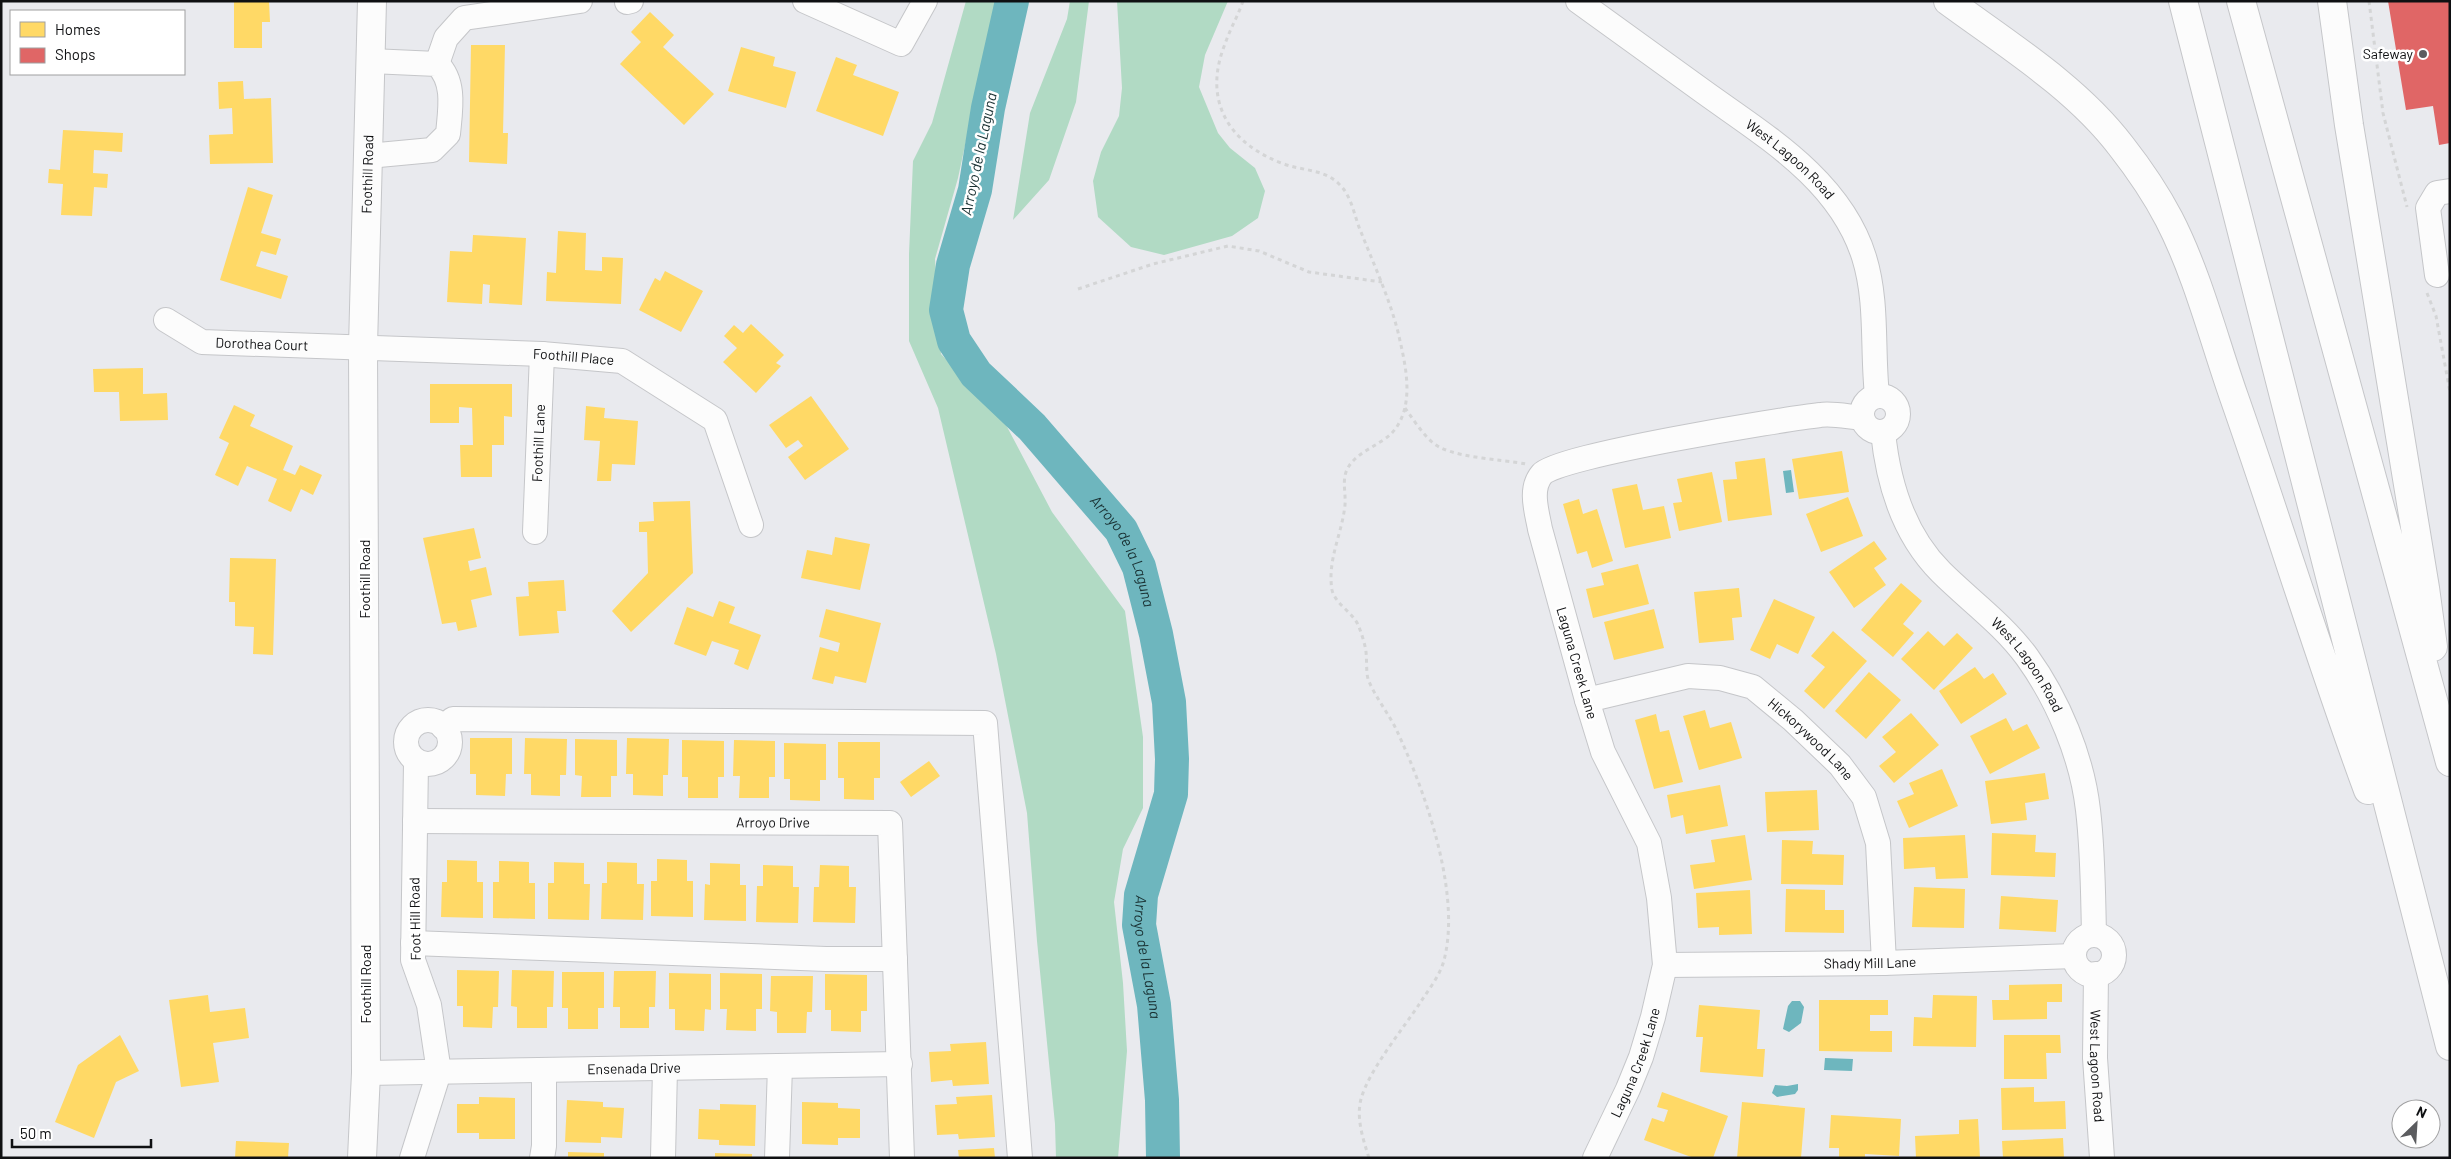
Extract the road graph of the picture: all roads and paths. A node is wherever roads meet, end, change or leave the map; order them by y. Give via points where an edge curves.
1 (372, 1) edge
2 (580, 1) edge
3 (631, 1) edge
4 (804, 1) edge
5 (925, 1) edge
6 (1243, 1) edge
7 (1578, 1) edge
8 (1948, 1) edge
9 (2183, 1) edge
10 (2241, 1) edge
11 (2332, 1) edge
12 (2369, 1) edge
13 (627, 2) edge
14 (371, 61) junction
15 (437, 64) junction
16 (368, 156) junction
17 (2450, 191) edge
18 (2409, 215) dead end
19 (1382, 283) junction
20 (2432, 283) joint
21 (1078, 289) dead end
22 (166, 320) dead end
23 (364, 347) junction
24 (542, 354) junction
25 (2450, 392) edge
26 (1877, 395) junction
27 (1405, 407) junction
28 (1862, 418) junction
29 (1883, 432) junction
30 (1542, 474) junction
31 (751, 525) dead end
32 (535, 532) dead end
33 (1587, 700) junction
34 (443, 727) junction
35 (2447, 752) edge
36 (416, 763) junction
37 (415, 821) junction
38 (2420, 930) junction
39 (2094, 935) junction
40 (413, 943) junction
41 (2074, 956) junction
42 (895, 959) junction
43 (1884, 963) junction
44 (1665, 965) junction
45 (2096, 974) junction
46 (2450, 1046) edge
47 (900, 1064) junction
48 (780, 1066) junction
49 (665, 1068) junction
50 (544, 1070) junction
51 (439, 1072) junction
52 (366, 1073) junction
53 (362, 1158) edge
54 (412, 1158) edge
55 (542, 1158) edge
56 (663, 1158) edge
57 (777, 1158) edge
58 (902, 1158) edge
59 (1020, 1158) edge
60 (1369, 1158) edge
61 (1595, 1158) edge
62 (2102, 1158) edge

1 - 14 main road, Foothill Road
2 - 15 street via 464,18 446,38
3 - 13 street
4 - 5 street via 902,44
6 - 19 path via 1224,46 1218,73 1217,97 1225,120 1246,145 1266,157 1322,172 1341,185 1352,204
7 - 26 street, West Lagoon Road via 1788,152 1820,184 1845,216 1863,256 1873,299
8 - 38 main road via 2087,108 2120,144 2169,220 2250,441 2331,689
9 - 38 main road
10 - 35 main road
11 - 35 main road via 2349,125 2425,588
12 - 18 path via 2383,113
14 - 15 street
14 - 16 main road, Foothill Road
15 - 16 street via 444,71 451,95 448,134 432,150
16 - 23 main road, Foothill Road
17 - 20 street via 2437,194 2428,208
19 - 21 path via 1309,272 1259,251 1228,246 1153,264
19 - 27 path via 1406,372
20 - 25 path
22 - 23 street, Dorothea Court via 202,342
23 - 24 street, Foothill Place
23 - 52 main road, Foothill Road
24 - 31 street, Foothill Place via 622,361 715,420
24 - 32 street, Foothill Lane
26 - 28 street via 1865,402
26 - 29 street via 1891,399 1897,406 1898,414 1891,428
27 - 30 path via 1433,443 1459,455 1532,465
27 - 60 path via 1393,432 1350,464 1344,479 1345,503 1331,564 1332,594 1357,621 1366,647 1368,677 1412,764 1436,835 1449,924 1445,959 1373,1074 1361,1100 1360,1130
28 - 29 street via 1870,429
28 - 30 street via 1823,414 1741,427 1579,459 1555,466
29 - 39 street, West Lagoon Road via 1885,456 1896,498 1913,535 1939,570 2001,627 2026,656 2050,693 2067,732 2088,808
30 - 33 street, Laguna Creek Lane via 1535,489 1534,503
33 - 43 street, Hickorywood Lane via 1688,676 1720,678 1753,687 1793,720 1840,764 1864,797 1878,843
33 - 44 street, Laguna Creek Lane via 1603,752 1649,842 1659,898
34 - 36 street via 450,734 446,757 436,764
34 - 36 street, Foot Hill Road via 438,721 424,719 407,733 406,750
34 - 59 street via 453,720 985,723
36 - 37 street, Foot Hill Road
37 - 40 street, Foot Hill Road
37 - 42 street, Arroyo Drive via 890,823
38 - 46 main road
39 - 41 street via 2084,937 2077,944
39 - 45 street via 2108,940 2114,956 2108,968
40 - 42 street
40 - 51 street, Foot Hill Road via 413,960 429,1005
41 - 43 street, Shady Mill Lane
41 - 45 street via 2081,970
42 - 47 street, Arroyo Drive
43 - 44 street, Shady Mill Lane
44 - 61 street, Laguna Creek Lane via 1641,1057
45 - 62 street, West Lagoon Road via 2095,1058
47 - 48 street, Ensenada Drive
47 - 58 street, Arroyo Drive
48 - 49 street, Ensenada Drive
48 - 57 street
49 - 50 street, Ensenada Drive
49 - 56 street
50 - 51 street, Ensenada Drive
50 - 55 street
51 - 52 street, Ensenada Drive
51 - 54 street, Foot Hill Road
52 - 53 main road, Foothill Road

